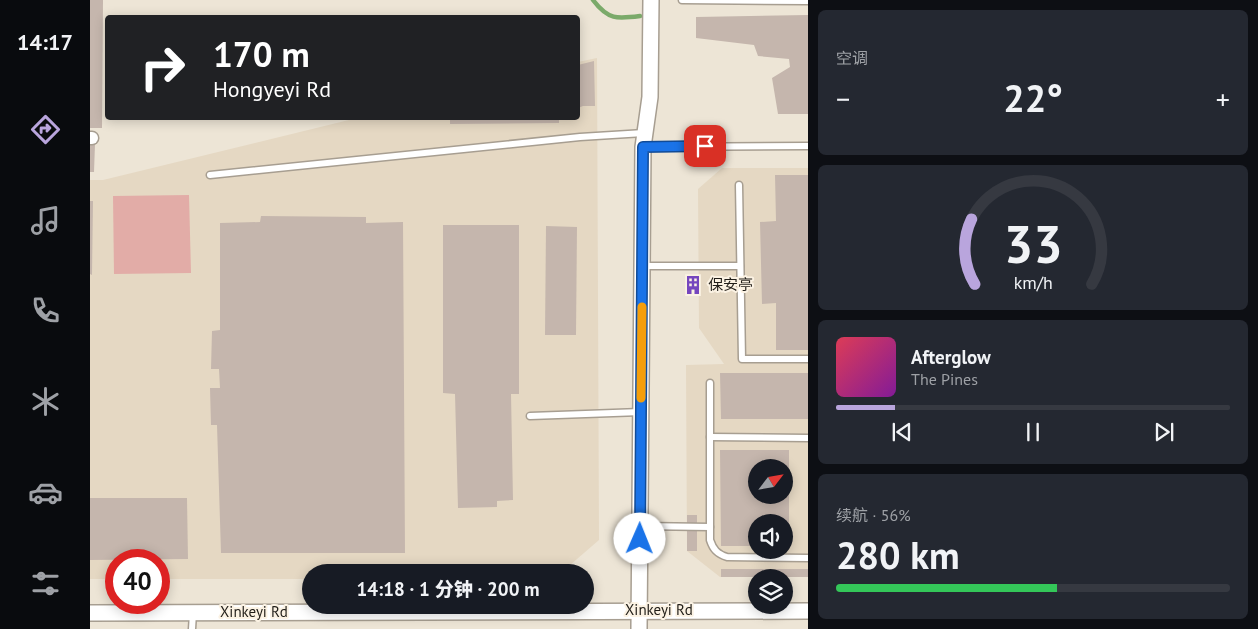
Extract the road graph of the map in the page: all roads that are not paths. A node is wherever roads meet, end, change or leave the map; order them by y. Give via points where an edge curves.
1 (651, 0) edge
2 (682, 0) edge
3 (808, 1) edge
4 (644, 140) junction
5 (808, 146) edge
6 (210, 175) dead end
7 (739, 184) dead end
8 (642, 266) junction
9 (740, 266) junction
10 (808, 359) edge
11 (710, 382) dead end
12 (641, 412) junction
13 (530, 416) dead end
14 (710, 437) junction
15 (808, 438) edge
16 (640, 526) junction
17 (710, 527) junction
18 (808, 558) edge
19 (640, 610) junction
20 (808, 610) edge
21 (193, 612) junction
22 (90, 613) edge
23 (192, 629) edge
24 (639, 629) edge

1 - 4 street via 650,97
2 - 3 lane
4 - 5 lane
4 - 6 lane via 580,136
4 - 8 street
7 - 9 lane
8 - 9 lane
8 - 12 street
9 - 10 lane via 742,360
11 - 14 lane
12 - 13 lane
12 - 16 street
14 - 15 lane
14 - 17 lane
16 - 17 lane
16 - 19 street
17 - 18 lane via 712,546 721,556
19 - 20 street, Xinkeyi Rd
19 - 21 street, Xinkeyi Rd
19 - 24 street
21 - 22 street, Xinkeyi Rd
21 - 23 lane

